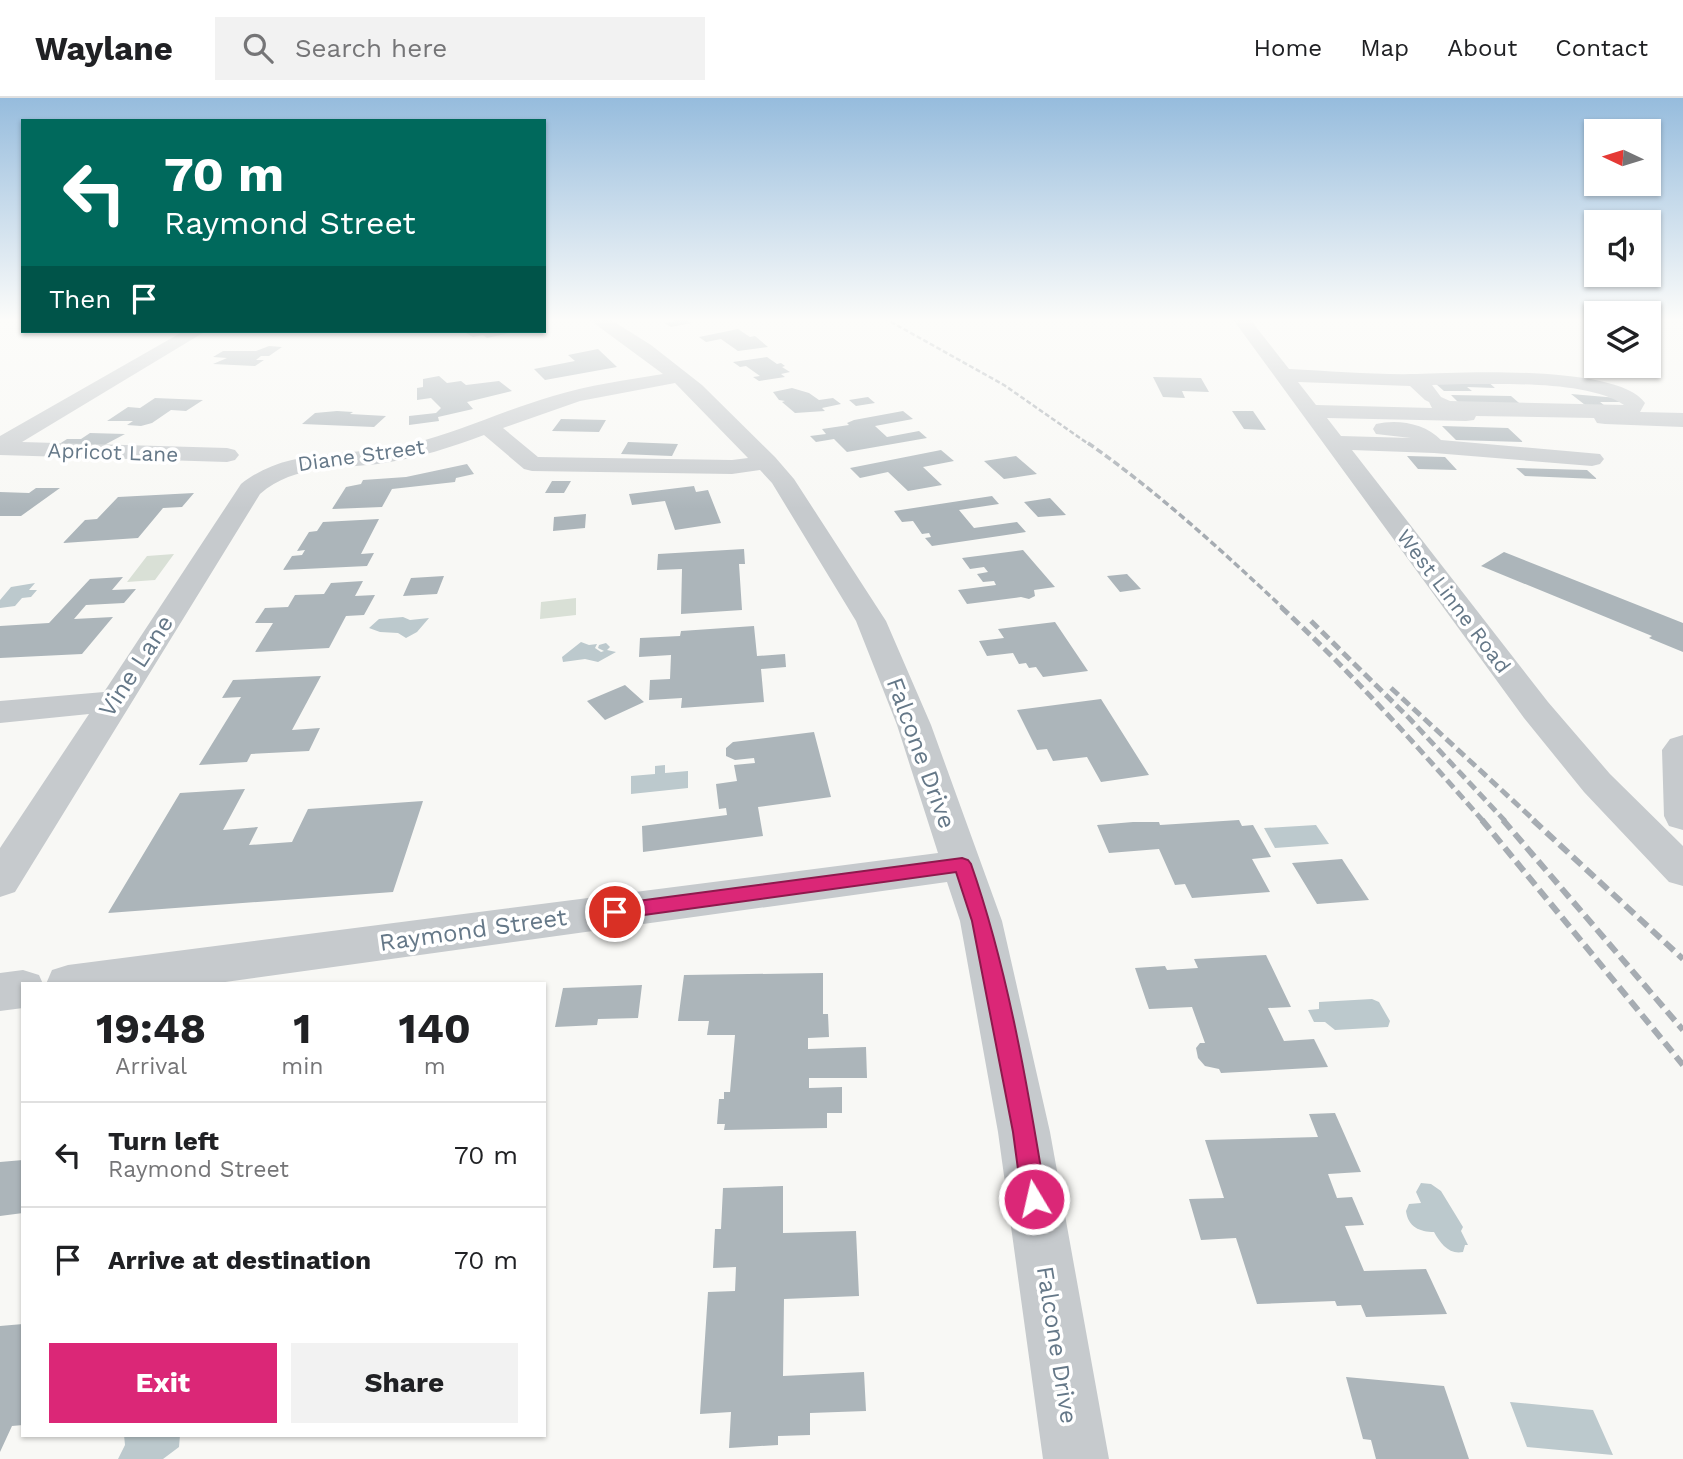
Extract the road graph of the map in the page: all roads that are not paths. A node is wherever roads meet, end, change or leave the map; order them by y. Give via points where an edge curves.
1 (111, 382) edge
2 (655, 382) edge
3 (684, 382) edge
4 (1288, 382) edge
5 (1418, 382) edge
6 (1547, 382) edge
7 (1439, 403) junction
8 (1317, 420) junction
9 (1683, 420) edge
10 (489, 428) junction
11 (0, 447) edge
12 (227, 455) dead end
13 (1592, 459) dead end
14 (766, 462) junction
15 (286, 466) joint
16 (114, 701) junction
17 (0, 712) edge
18 (1683, 747) edge
19 (1683, 816) edge
20 (962, 864) junction
21 (1683, 871) edge
22 (0, 881) edge
23 (83, 982) edge
24 (21, 989) edge
25 (0, 992) edge
26 (1076, 1459) edge

1 - 11 street
2 - 10 street, Diane Street via 558,401
3 - 14 street, Falcone Drive
4 - 8 street, West Linne Road
5 - 7 street
6 - 7 street via 1616,390 1635,403 1632,409 1620,412 1468,409
7 - 8 street
8 - 9 street
8 - 13 street via 1418,431 1434,446
8 - 21 street, West Linne Road via 1567,748
10 - 14 street via 532,464 732,467
10 - 15 street, Diane Street via 386,456
11 - 12 street, Apricot Lane
14 - 20 street, Falcone Drive via 796,500 871,621
15 - 16 street, Vine Lane via 260,478 250,489
16 - 17 street
16 - 22 street, Vine Lane
18 - 19 street
20 - 23 street, Raymond Street
20 - 26 street, Falcone Drive via 981,921 1024,1132
24 - 25 street

